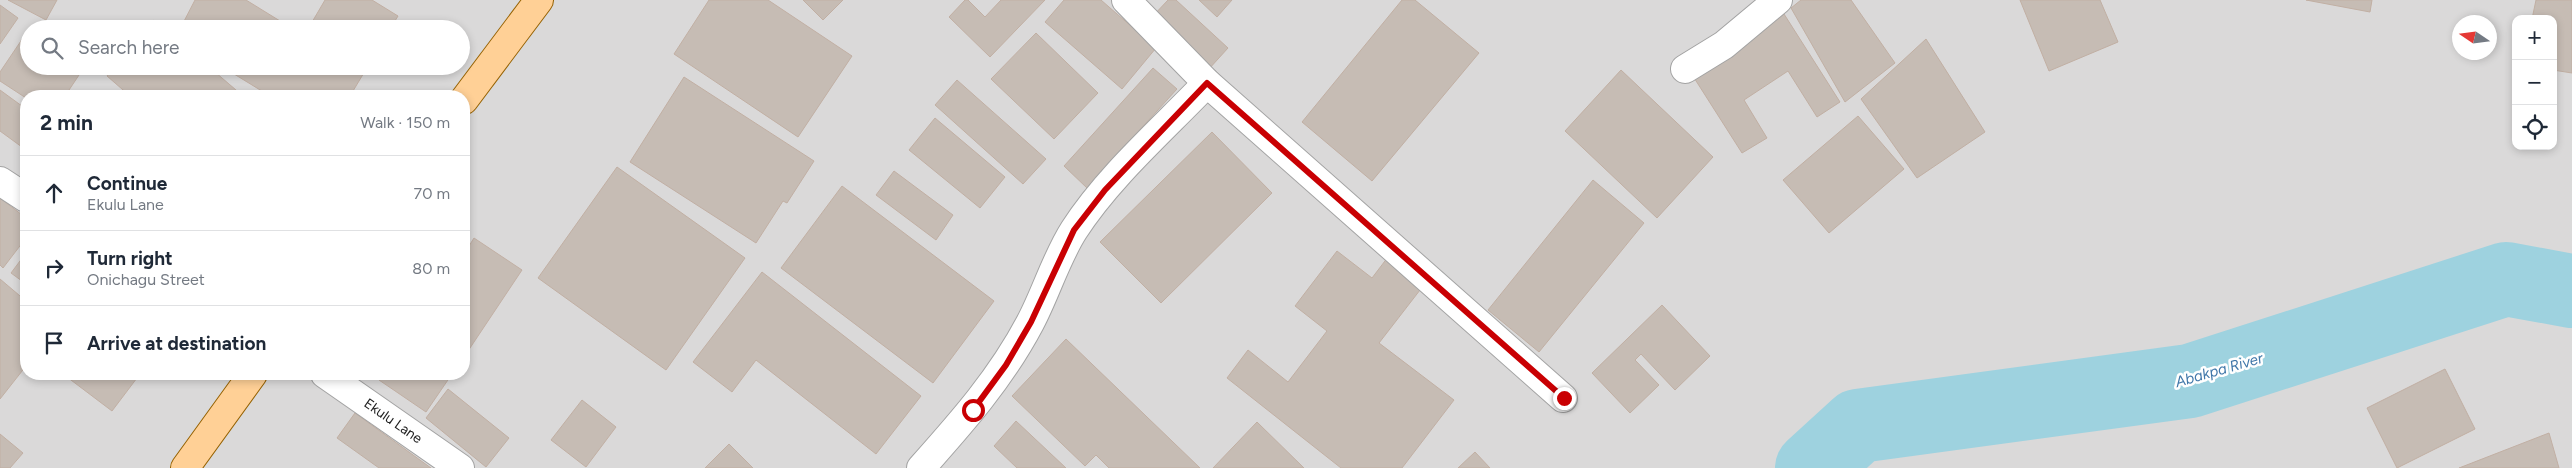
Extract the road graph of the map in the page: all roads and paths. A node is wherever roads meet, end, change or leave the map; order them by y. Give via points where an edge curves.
1 (539, 0) edge
2 (1126, 0) edge
3 (1778, 0) edge
4 (1685, 69) dead end
5 (1207, 83) junction
6 (470, 92) edge
7 (0, 181) edge
8 (20, 194) edge
9 (250, 380) edge
10 (334, 380) edge
11 (1564, 398) dead end
12 (185, 468) edge
13 (460, 468) edge
14 (920, 468) edge

1 - 6 main road
2 - 5 street
3 - 4 street via 1724,44
5 - 11 street
5 - 14 street via 1105,190 1074,230 1031,322 1006,365 973,410
7 - 8 street
9 - 12 main road
10 - 13 street, Ekulu Lane

